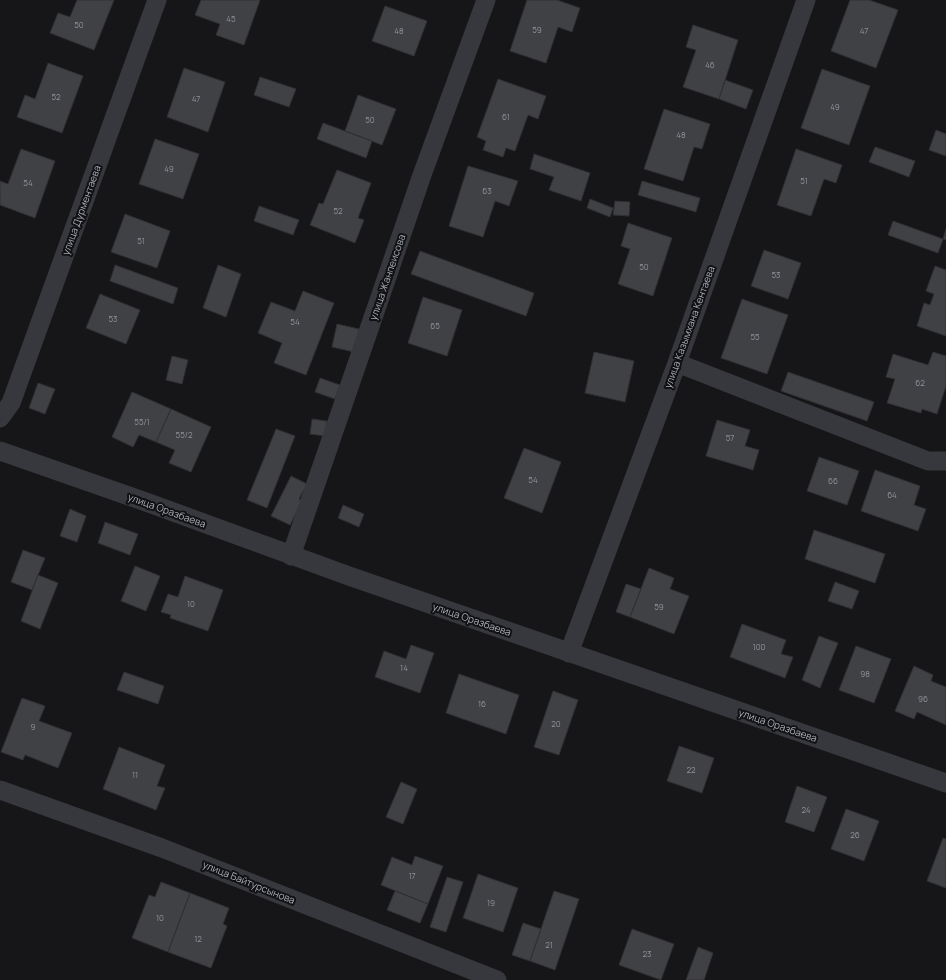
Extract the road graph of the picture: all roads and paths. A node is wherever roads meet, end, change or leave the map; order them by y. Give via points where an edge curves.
1 (157, 0) edge
2 (486, 0) edge
3 (806, 0) edge
4 (677, 363) junction
5 (0, 418) edge
6 (0, 451) edge
7 (946, 461) edge
8 (291, 556) junction
9 (569, 652) junction
10 (946, 783) edge
11 (0, 790) edge
12 (497, 980) edge

1 - 5 street, улица Дурментаева via 11,403
2 - 8 street, улица Жанпеисова via 422,175
3 - 4 street, улица Казымхана Кентаева
4 - 7 street via 928,461
4 - 9 street, улица Казымхана Кентаева
6 - 8 street, улица Оразбаева
8 - 9 street, улица Оразбаева
9 - 10 street, улица Оразбаева
11 - 12 street, улица Байтурсынова via 162,848

